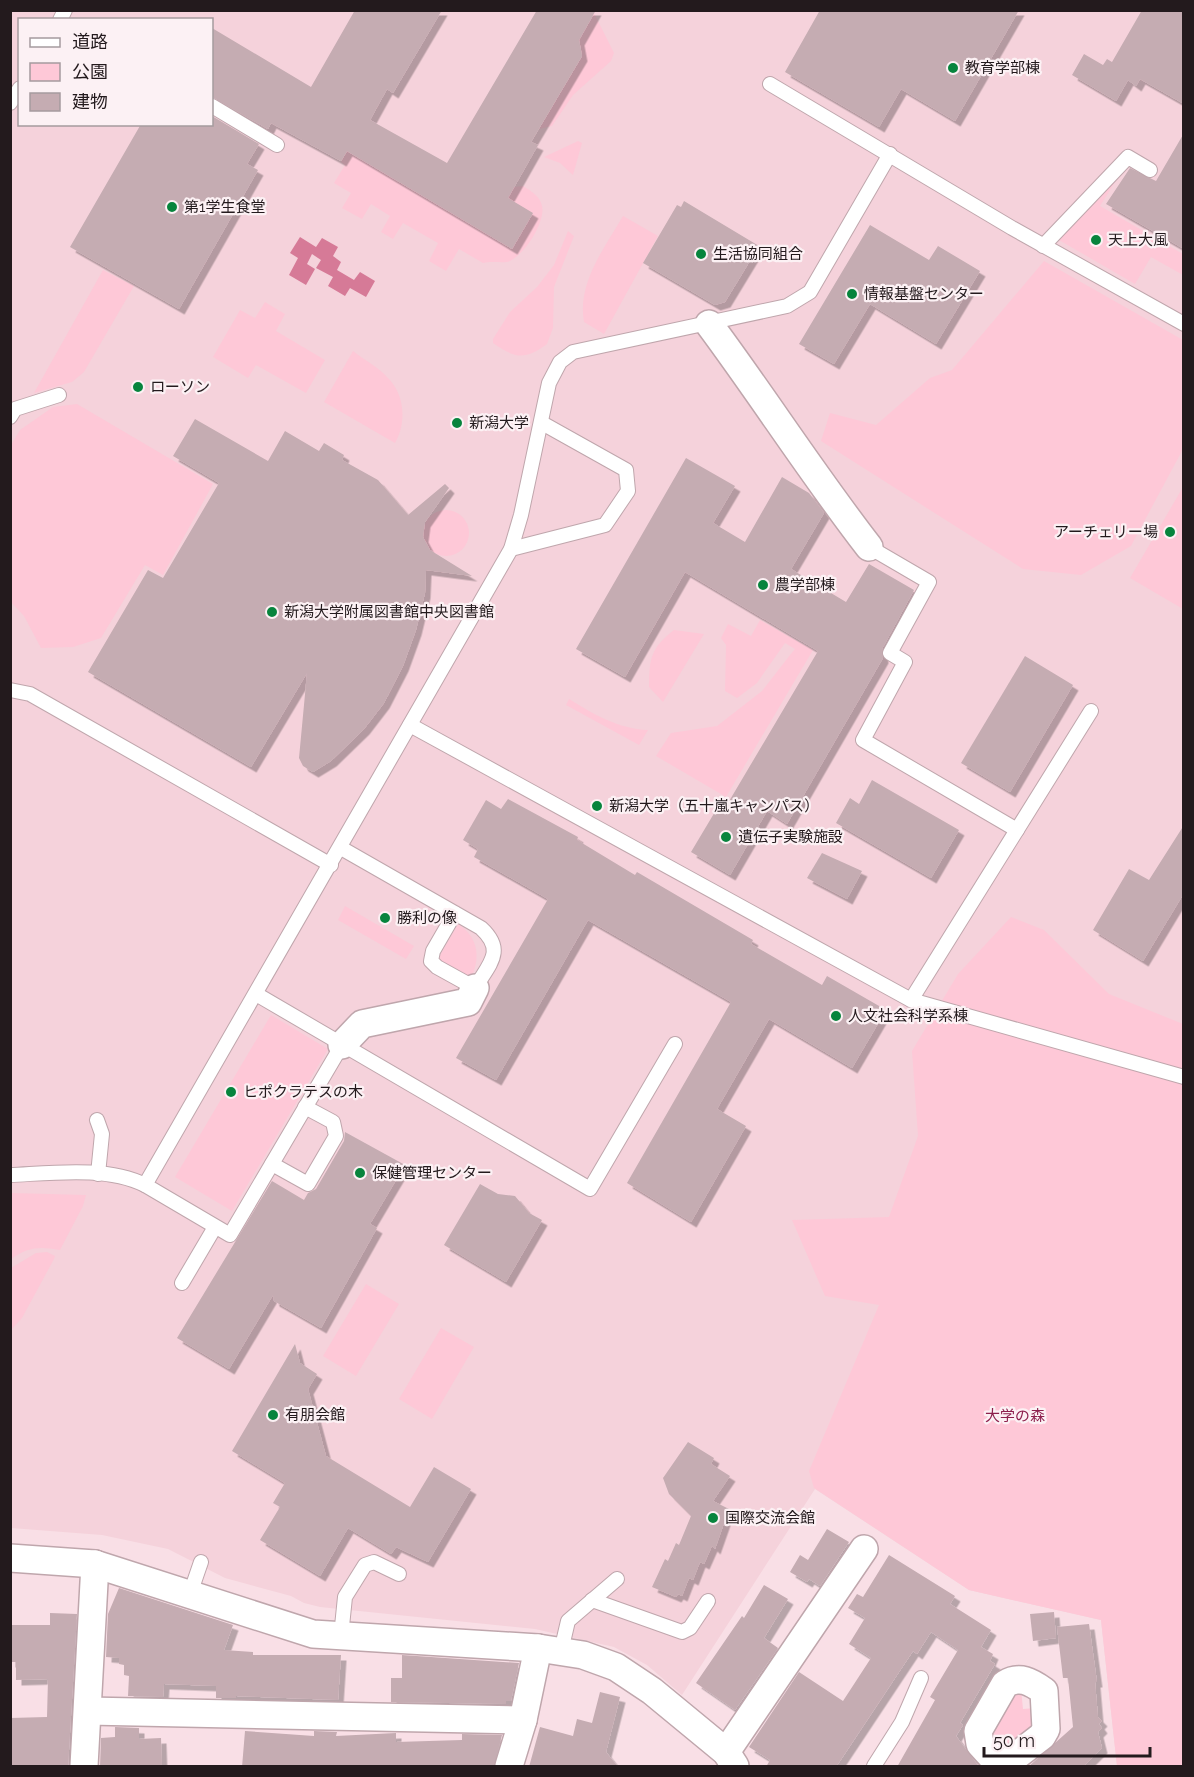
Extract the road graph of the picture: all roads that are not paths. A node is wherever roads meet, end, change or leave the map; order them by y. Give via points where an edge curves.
1 (770, 84) dead end
2 (213, 107) edge
3 (277, 145) dead end
4 (890, 154) junction
5 (1150, 170) dead end
6 (1043, 246) junction
7 (709, 324) junction
8 (1184, 324) edge
9 (59, 395) dead end
10 (10, 417) edge
11 (542, 423) junction
12 (869, 547) joint
13 (511, 549) junction
14 (10, 690) edge
15 (1091, 711) dead end
16 (410, 725) junction
17 (1017, 830) junction
18 (341, 848) junction
19 (331, 865) junction
20 (455, 913) junction
21 (475, 988) junction
22 (256, 994) junction
23 (911, 1000) junction
24 (675, 1044) dead end
25 (342, 1045) junction
26 (1184, 1077) edge
27 (305, 1107) junction
28 (97, 1120) dead end
29 (272, 1164) junction
30 (98, 1174) junction
31 (10, 1175) edge
32 (145, 1185) junction
33 (215, 1227) junction
34 (182, 1283) dead end
35 (864, 1549) dead end
36 (10, 1558) edge
37 (201, 1562) dead end
38 (95, 1564) junction
39 (399, 1574) dead end
40 (617, 1579) dead end
41 (190, 1594) junction
42 (592, 1600) junction
43 (708, 1601) dead end
44 (341, 1636) junction
45 (550, 1649) junction
46 (921, 1678) dead end
47 (88, 1712) junction
48 (523, 1720) junction
49 (730, 1759) edge
50 (84, 1767) edge
51 (508, 1767) edge
52 (874, 1767) edge

1 - 4 lane
2 - 3 lane
4 - 6 lane
4 - 7 lane via 810,292 787,306
5 - 6 lane via 1128,157
6 - 8 lane
7 - 11 lane via 573,352 560,362 549,383
7 - 12 street
9 - 10 lane via 15,409
11 - 13 lane
11 - 13 lane via 626,470 628,491 606,525
12 - 17 lane via 929,582 890,652 905,662 863,740
13 - 16 lane
14 - 19 lane via 30,694
15 - 17 lane
16 - 18 lane
16 - 23 lane
17 - 23 lane
18 - 19 lane
18 - 20 lane
19 - 22 lane
20 - 21 lane via 493,939 495,954
20 - 21 lane via 431,961
21 - 25 street via 468,1002 362,1024
22 - 25 lane
22 - 32 lane
23 - 26 lane
24 - 25 lane via 590,1189
25 - 27 lane
27 - 29 lane
27 - 29 lane via 333,1122 336,1136 308,1184
28 - 30 lane via 102,1134
29 - 33 lane via 230,1235
30 - 31 lane
30 - 32 lane via 129,1177
32 - 33 lane
33 - 34 lane
35 - 49 street
36 - 38 street
37 - 41 lane
38 - 41 street
38 - 47 street
39 - 44 lane via 375,1562 365,1565 345,1597
40 - 42 lane
41 - 44 street via 313,1635
42 - 43 lane via 682,1632 690,1628
42 - 45 lane via 568,1621
44 - 45 street
45 - 48 street
45 - 49 street via 616,1667 652,1690
46 - 52 lane via 902,1722
47 - 48 street via 182,1718 360,1713
47 - 50 street
48 - 51 street

